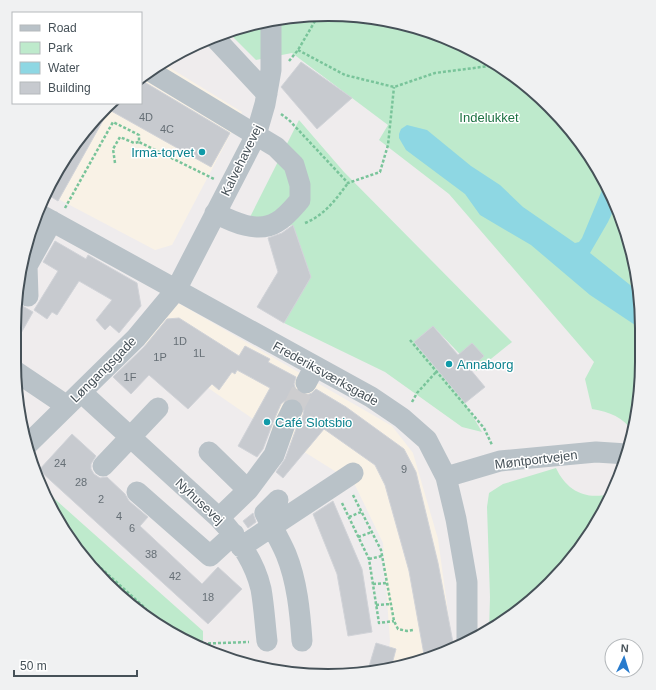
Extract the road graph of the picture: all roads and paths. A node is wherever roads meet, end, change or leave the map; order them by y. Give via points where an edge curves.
1 (315, 22) edge
2 (271, 27) edge
3 (217, 42) edge
4 (298, 50) junction
5 (488, 66) edge
6 (271, 70) junction
7 (155, 74) edge
8 (394, 87) junction
9 (266, 99) junction
10 (256, 135) junction
11 (139, 142) junction
12 (115, 162) dead end
13 (348, 183) junction
14 (229, 186) junction
15 (290, 211) junction
16 (215, 213) junction
17 (49, 220) edge
18 (28, 264) edge
19 (27, 268) edge
20 (176, 290) junction
21 (28, 296) dead end
22 (410, 340) dead end
23 (436, 371) junction
24 (22, 373) edge
25 (74, 399) junction
26 (158, 408) dead end
27 (292, 410) tunnel mouth
28 (402, 418) junction
29 (130, 437) junction
30 (31, 442) edge
31 (209, 452) dead end
32 (621, 454) edge
33 (500, 461) junction
34 (103, 466) dead end
35 (446, 477) junction
36 (344, 479) junction
37 (248, 490) junction
38 (137, 492) dead end
39 (278, 500) dead end
40 (361, 512) junction
41 (349, 517) junction
42 (219, 518) junction
43 (272, 526) junction
44 (372, 532) junction
45 (358, 537) junction
46 (238, 540) junction
47 (382, 556) junction
48 (369, 559) junction
49 (100, 567) edge
50 (387, 583) junction
51 (295, 584) junction
52 (373, 584) junction
53 (261, 588) junction
54 (391, 604) junction
55 (376, 605) junction
56 (146, 610) edge
57 (394, 621) junction
58 (413, 630) dead end
59 (466, 636) edge
60 (267, 641) joint
61 (302, 641) dead end
62 (206, 643) edge

1 - 4 path
2 - 6 street, Kalvehavevej
3 - 9 street
4 - 6 path via 289,62
4 - 8 path via 344,74
5 - 8 path via 435,73
6 - 9 street, Kalvehavevej
7 - 10 street
8 - 13 path via 388,145 380,172
9 - 10 street, Kalvehavevej
9 - 13 path
10 - 14 street, Kalvehavevej
10 - 15 street via 276,147 294,165 300,185 300,200
11 - 12 path via 134,143 120,136 113,149
11 - 14 path
11 - 17 path via 139,135 113,122
13 - 15 path via 330,207 313,220 298,226
14 - 16 street, Kalvehavevej
15 - 16 street via 276,223 261,228 237,223
16 - 20 street, Kalvehavevej
17 - 18 street
17 - 20 street, Frederiksværksgade
19 - 21 street
20 - 25 street, Løngangsgade via 136,338
20 - 28 street, Frederiksværksgade via 311,375 371,397
22 - 23 path
23 - 28 path via 417,393
23 - 33 path via 484,428
24 - 25 street, Nyhusevej
25 - 29 street, Nyhusevej
25 - 30 street, Løngangsgade
26 - 29 street
27 - 37 street via 274,455
28 - 35 street, Frederiksværksgade via 427,440
29 - 34 street
29 - 42 street, Nyhusevej
31 - 37 street
32 - 33 street, Møntportvejen via 596,452
33 - 35 street, Møntportvejen
35 - 59 street, Frederiksværksgade via 467,582
36 - 40 path
36 - 41 path
36 - 43 street
37 - 42 street
38 - 46 street via 210,556
39 - 43 street via 266,513
40 - 41 path
40 - 44 path
41 - 45 path
42 - 46 street, Nyhusevej
43 - 46 street
43 - 51 street via 286,555
44 - 45 path
44 - 47 path
45 - 48 path
46 - 53 street, Nyhusevej via 250,560
47 - 48 path
47 - 50 path
48 - 52 path
49 - 56 path
50 - 52 path
50 - 54 path
51 - 53 street
51 - 61 street
52 - 55 path
53 - 60 street, Nyhusevej
54 - 55 path
54 - 57 path
55 - 57 path via 378,623
57 - 58 path via 398,629
60 - 62 path

